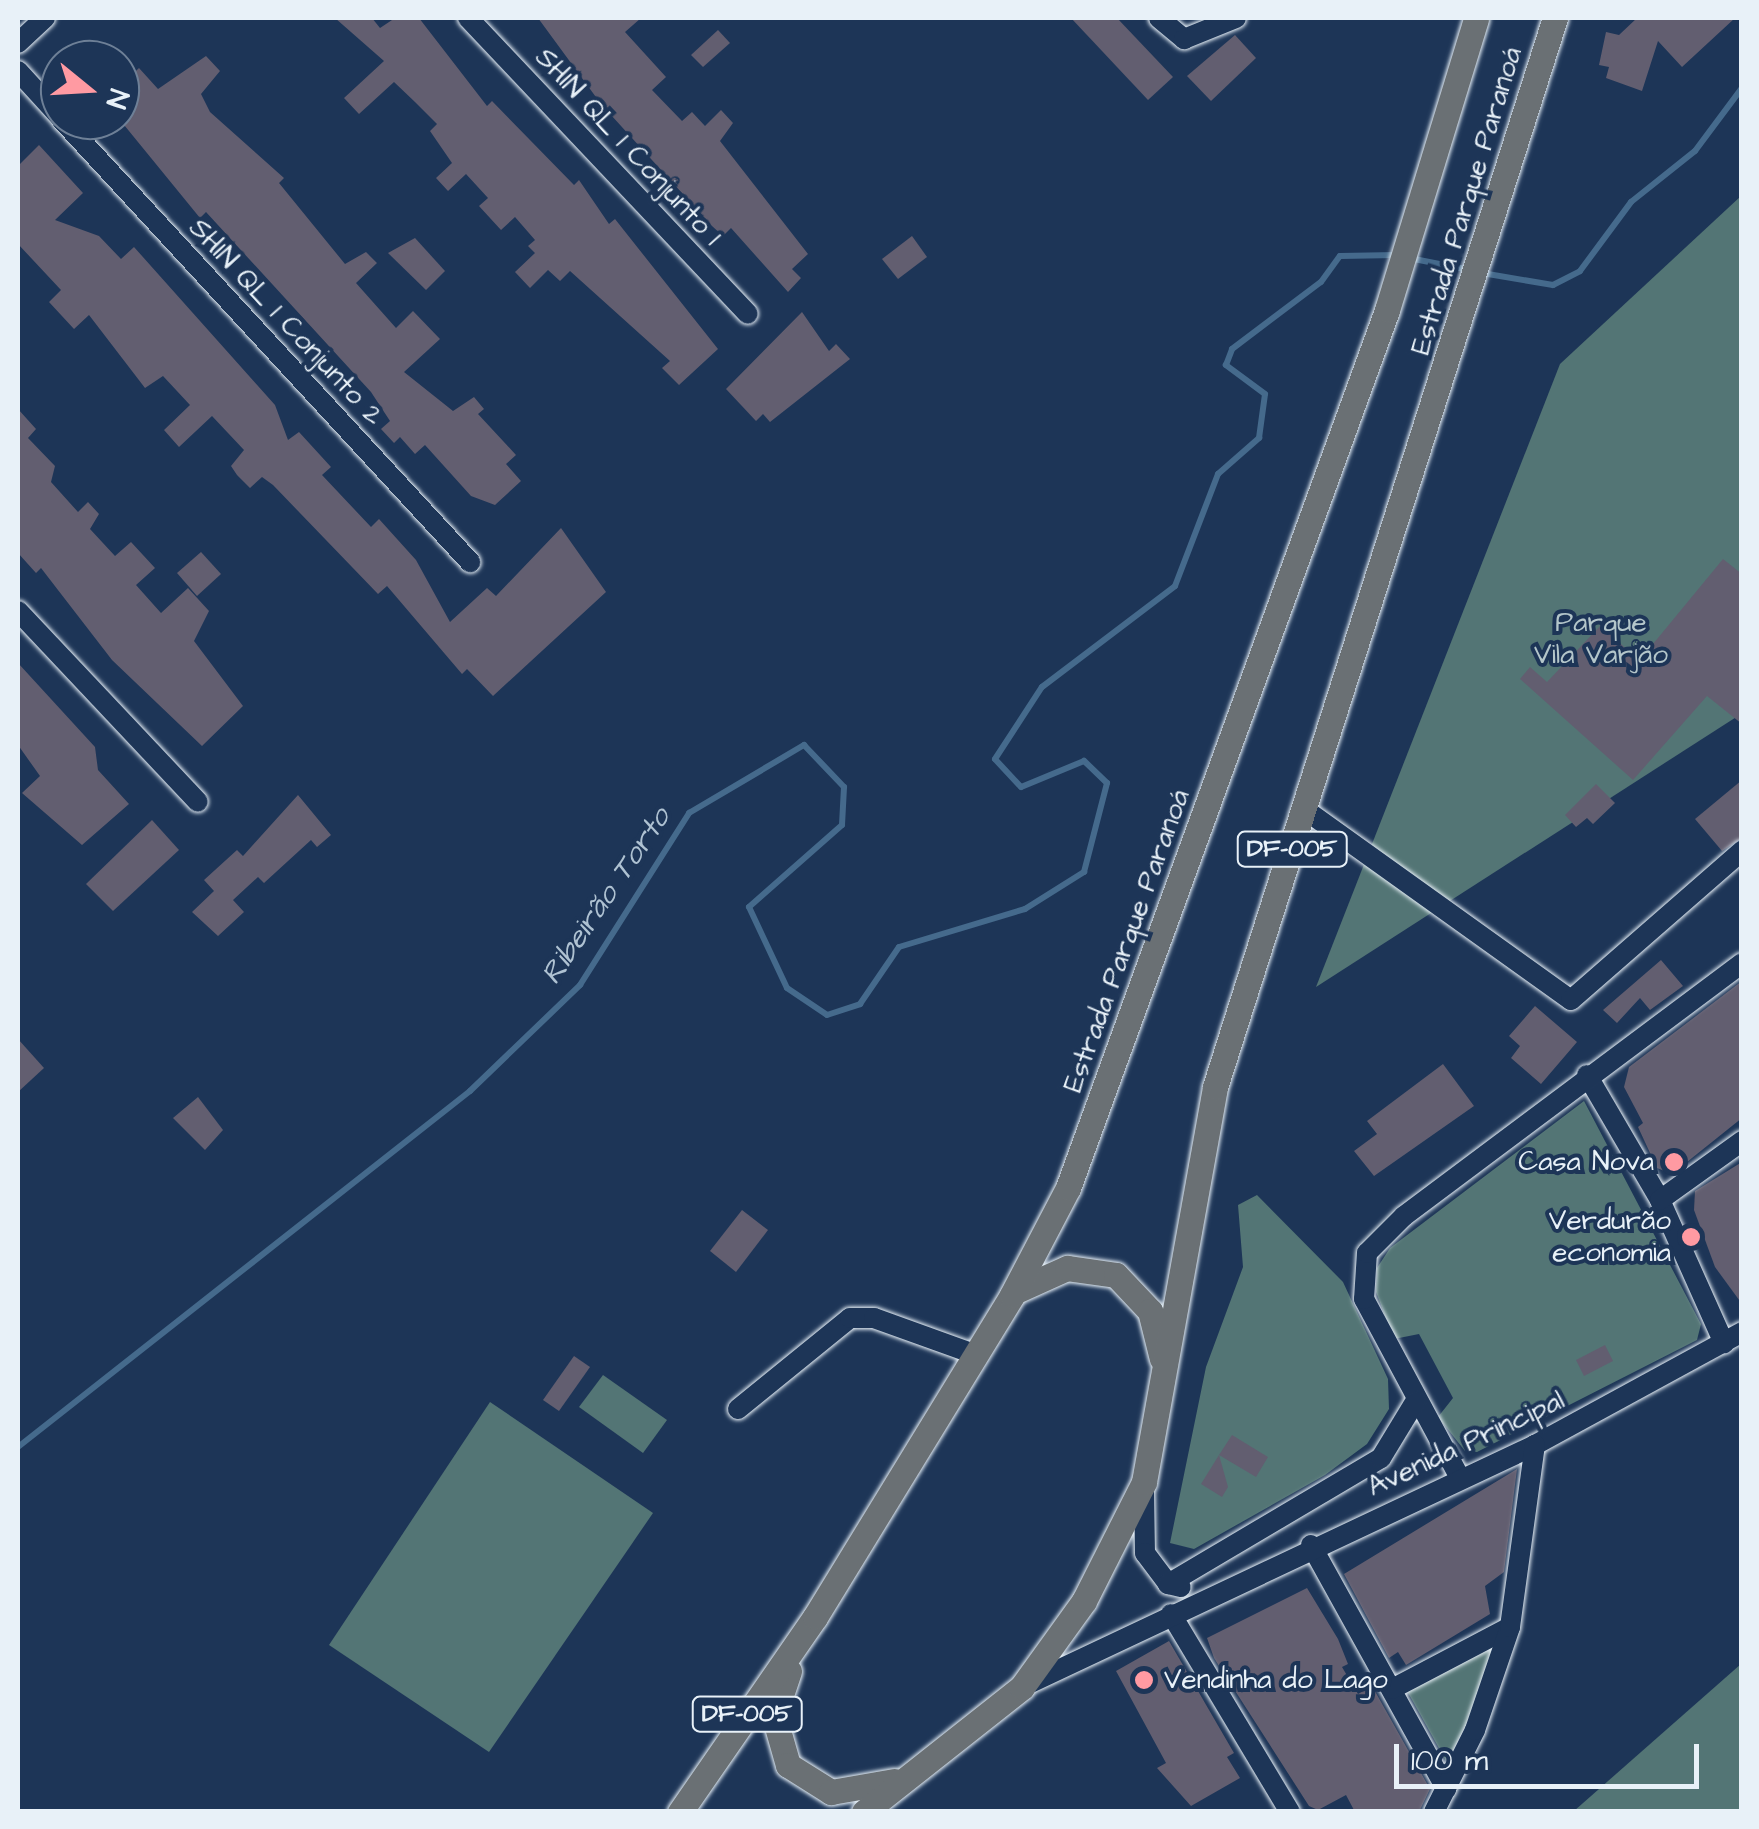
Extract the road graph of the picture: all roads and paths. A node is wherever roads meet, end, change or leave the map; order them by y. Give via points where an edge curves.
1 (45, 18) edge
2 (468, 18) edge
3 (1160, 18) edge
4 (1236, 18) edge
5 (1476, 18) edge
6 (1555, 18) edge
7 (18, 43) edge
8 (18, 71) edge
9 (40, 96) edge
10 (80, 140) edge
11 (748, 314) dead end
12 (470, 562) dead end
13 (18, 612) edge
14 (198, 802) dead end
15 (1304, 809) junction
16 (1742, 851) edge
17 (1742, 963) edge
18 (1587, 1075) junction
19 (1742, 1141) edge
20 (1660, 1200) junction
21 (1012, 1295) junction
22 (1733, 1338) edge
23 (974, 1354) junction
24 (1164, 1374) junction
25 (1415, 1402) junction
26 (738, 1409) dead end
27 (1534, 1445) junction
28 (1460, 1478) junction
29 (1144, 1482) junction
30 (1310, 1545) junction
31 (1168, 1584) junction
32 (1207, 1595) junction
33 (1171, 1614) junction
34 (815, 1616) junction
35 (1510, 1628) junction
36 (1022, 1687) junction
37 (1392, 1689) junction
38 (924, 1768) junction
39 (1446, 1789) junction
40 (680, 1812) edge
41 (864, 1812) edge
42 (1290, 1812) edge
43 (1434, 1812) edge

1 - 7 street
2 - 11 street, SHIN QL 1 Conjunto 1
3 - 4 street via 1184,38
5 - 21 main road, Estrada Parque Paranoá / DF-005 via 1387,310 1068,1188
6 - 15 main road, Estrada Parque Paranoá / DF-005
8 - 9 street, SHIN QL 1 Conjunto 2
10 - 12 street, SHIN QL 1 Conjunto 2
13 - 14 street
15 - 16 street via 1571,1000
15 - 24 main road, Estrada Parque Paranoá / DF-005 via 1216,1087
17 - 18 street
18 - 20 street
18 - 25 street via 1367,1254 1364,1299
19 - 20 street
20 - 22 street
21 - 23 main road, Estrada Parque Paranoá / DF-005
21 - 24 main road via 1048,1271 1093,1268 1116,1275 1150,1311
22 - 27 street, Avenida Principal
23 - 26 street via 874,1318 850,1318
23 - 34 main road, Estrada Parque Paranoá / DF-005
24 - 29 main road, Estrada Parque Paranoá / DF-005
25 - 28 street
25 - 31 street via 1381,1458
27 - 28 street, Avenida Principal
27 - 35 street via 1528,1537
28 - 30 street, Avenida Principal
29 - 31 street via 1140,1534 1151,1566
29 - 36 main road, Estrada Parque Paranoá / DF-005 via 1084,1601
30 - 32 street, Avenida Principal
30 - 37 street
31 - 32 street
32 - 33 street, Avenida Principal
33 - 36 street, Avenida Principal
33 - 42 street
34 - 38 main road via 774,1716 788,1765 831,1792 850,1793
34 - 40 main road, Estrada Parque Paranoá / DF-005
35 - 37 street
35 - 39 street
36 - 38 main road, Estrada Parque Paranoá / DF-005
37 - 39 street
38 - 41 main road, Estrada Parque Paranoá / DF-005
39 - 43 street

